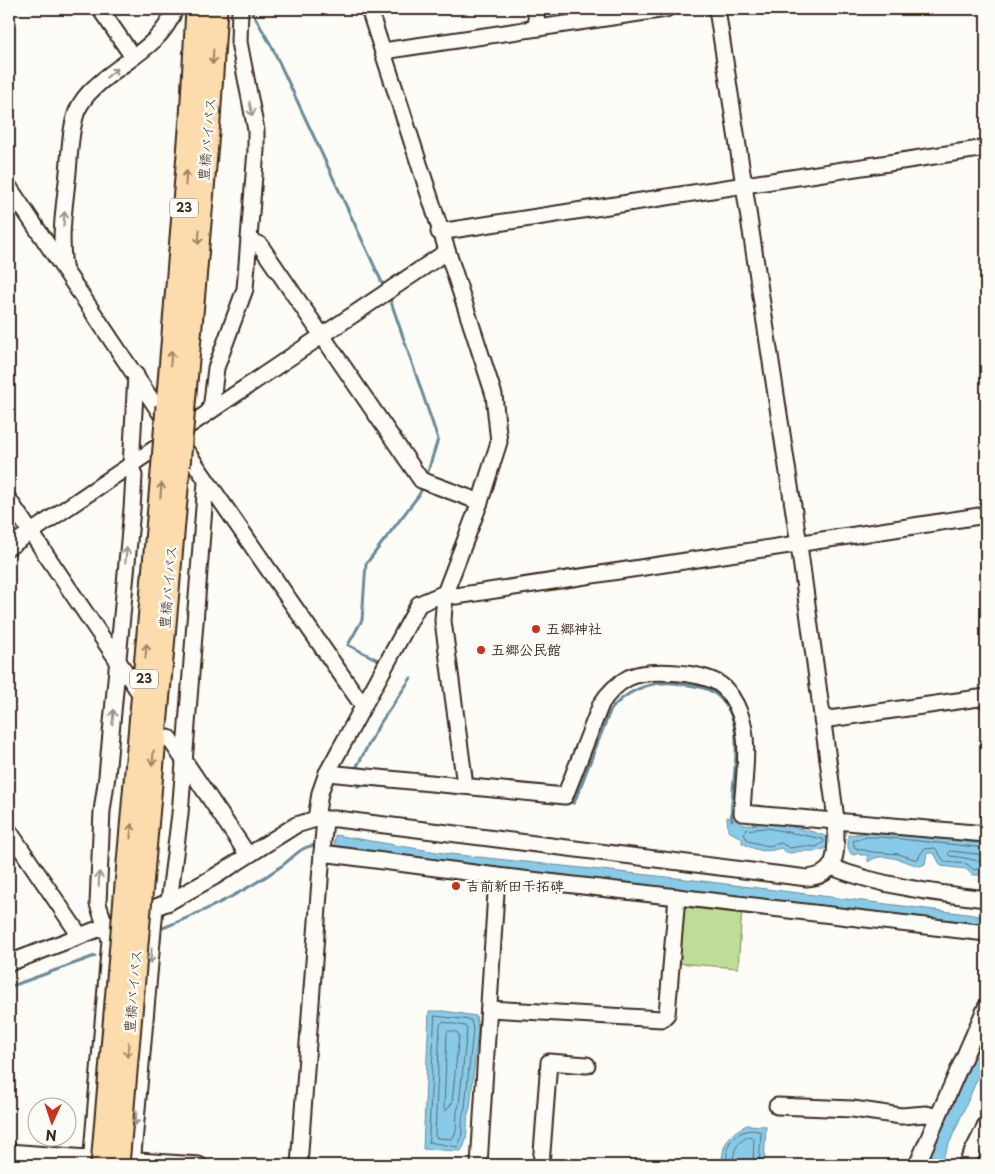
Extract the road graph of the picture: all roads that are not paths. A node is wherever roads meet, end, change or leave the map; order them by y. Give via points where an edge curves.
1 (100, 9) edge
2 (175, 9) edge
3 (197, 9) edge
4 (216, 9) edge
5 (240, 9) edge
6 (369, 9) edge
7 (535, 9) edge
8 (666, 9) edge
9 (717, 9) edge
10 (538, 28) junction
11 (383, 51) junction
12 (133, 57) junction
13 (986, 148) edge
14 (744, 184) junction
15 (9, 187) edge
16 (439, 232) junction
17 (249, 239) junction
18 (446, 252) junction
19 (64, 268) junction
20 (322, 338) junction
21 (136, 375) junction
22 (176, 406) junction
23 (209, 412) junction
24 (175, 435) junction
25 (131, 466) junction
26 (206, 482) junction
27 (9, 500) edge
28 (480, 502) junction
29 (986, 516) edge
30 (31, 532) junction
31 (799, 545) junction
32 (9, 547) edge
33 (444, 593) junction
34 (118, 661) junction
35 (139, 692) dead end
36 (986, 697) edge
37 (363, 706) junction
38 (822, 720) junction
39 (169, 738) dead end
40 (184, 760) junction
41 (327, 772) junction
42 (465, 785) junction
43 (321, 819) junction
44 (836, 820) junction
45 (9, 830) edge
46 (986, 834) edge
47 (323, 847) junction
48 (248, 855) junction
49 (833, 860) junction
50 (497, 876) junction
51 (677, 897) junction
52 (986, 899) edge
53 (147, 901) junction
54 (107, 926) junction
55 (986, 933) edge
56 (80, 936) junction
57 (9, 964) edge
58 (986, 1007) edge
59 (489, 1009) junction
60 (587, 1065) dead end
61 (777, 1106) dead end
62 (938, 1117) junction
63 (986, 1125) edge
64 (9, 1152) edge
65 (95, 1163) edge
66 (128, 1164) edge
67 (199, 1165) edge
68 (299, 1165) edge
69 (479, 1165) edge
70 (541, 1165) edge
71 (917, 1165) edge
72 (966, 1165) edge

1 - 12 street
2 - 12 street via 157,40
22 -> 3 highway, 豊橋バイパス / 23
4 -> 22 highway, 豊橋バイパス / 23 via 209,121
5 -> 17 street via 239,42 256,130
6 - 11 street
7 - 10 street
8 - 10 street
9 - 14 street
10 - 11 street
11 - 16 street
19 -> 12 street via 63,224 72,130 77,113 81,102 96,86
13 - 14 street
14 - 16 street
14 - 31 street
15 - 19 street
16 - 18 street
17 - 20 street via 260,245
17 - 23 street via 246,289 216,368
18 - 20 street
18 - 28 street via 496,409 499,442
19 - 21 street
20 - 23 street
20 - 28 street via 424,482
21 - 24 street
21 - 25 street
22 - 53 highway, 豊橋バイパス / 23, bridge
23 - 24 street
24 - 25 street
24 - 26 street
25 - 30 street
34 -> 25 street via 134,476
26 - 37 street
26 - 40 street
27 - 30 street
28 - 33 street
29 - 31 street
30 - 32 street
30 - 34 street
31 - 33 street via 456,596
31 - 38 street
33 - 37 street via 419,604
33 - 42 street via 443,621
34 - 35 street
54 -> 34 street via 98,904 100,842
36 - 38 street
37 - 41 street
38 - 44 street
39 - 40 street
40 - 48 street
40 - 53 street via 175,860
41 - 42 street
41 - 43 street via 320,793
42 - 44 street via 565,796 608,693 630,677 687,674 719,684 733,699 740,714 745,745 742,813
43 - 47 street
43 - 48 street via 290,828
43 - 49 street via 807,878 826,874
44 - 46 street
44 - 49 street
45 - 56 street
47 - 50 street
47 - 68 street
48 - 53 street via 214,877
49 - 52 street via 849,874 931,893
50 - 51 street
50 - 59 street
51 - 55 street
51 - 59 street via 667,1014 662,1019
53 - 54 street
53 - 65 highway, 豊橋バイパス / 23, bridge
53 -> 66 highway, 豊橋バイパス / 23, bridge
54 - 56 street
54 - 65 street via 110,940
56 - 57 street
58 - 62 street
59 - 69 street
60 - 70 street via 549,1062
61 - 62 street
62 - 71 street
63 - 72 street
64 - 65 street
65 - 66 street
66 - 67 street

